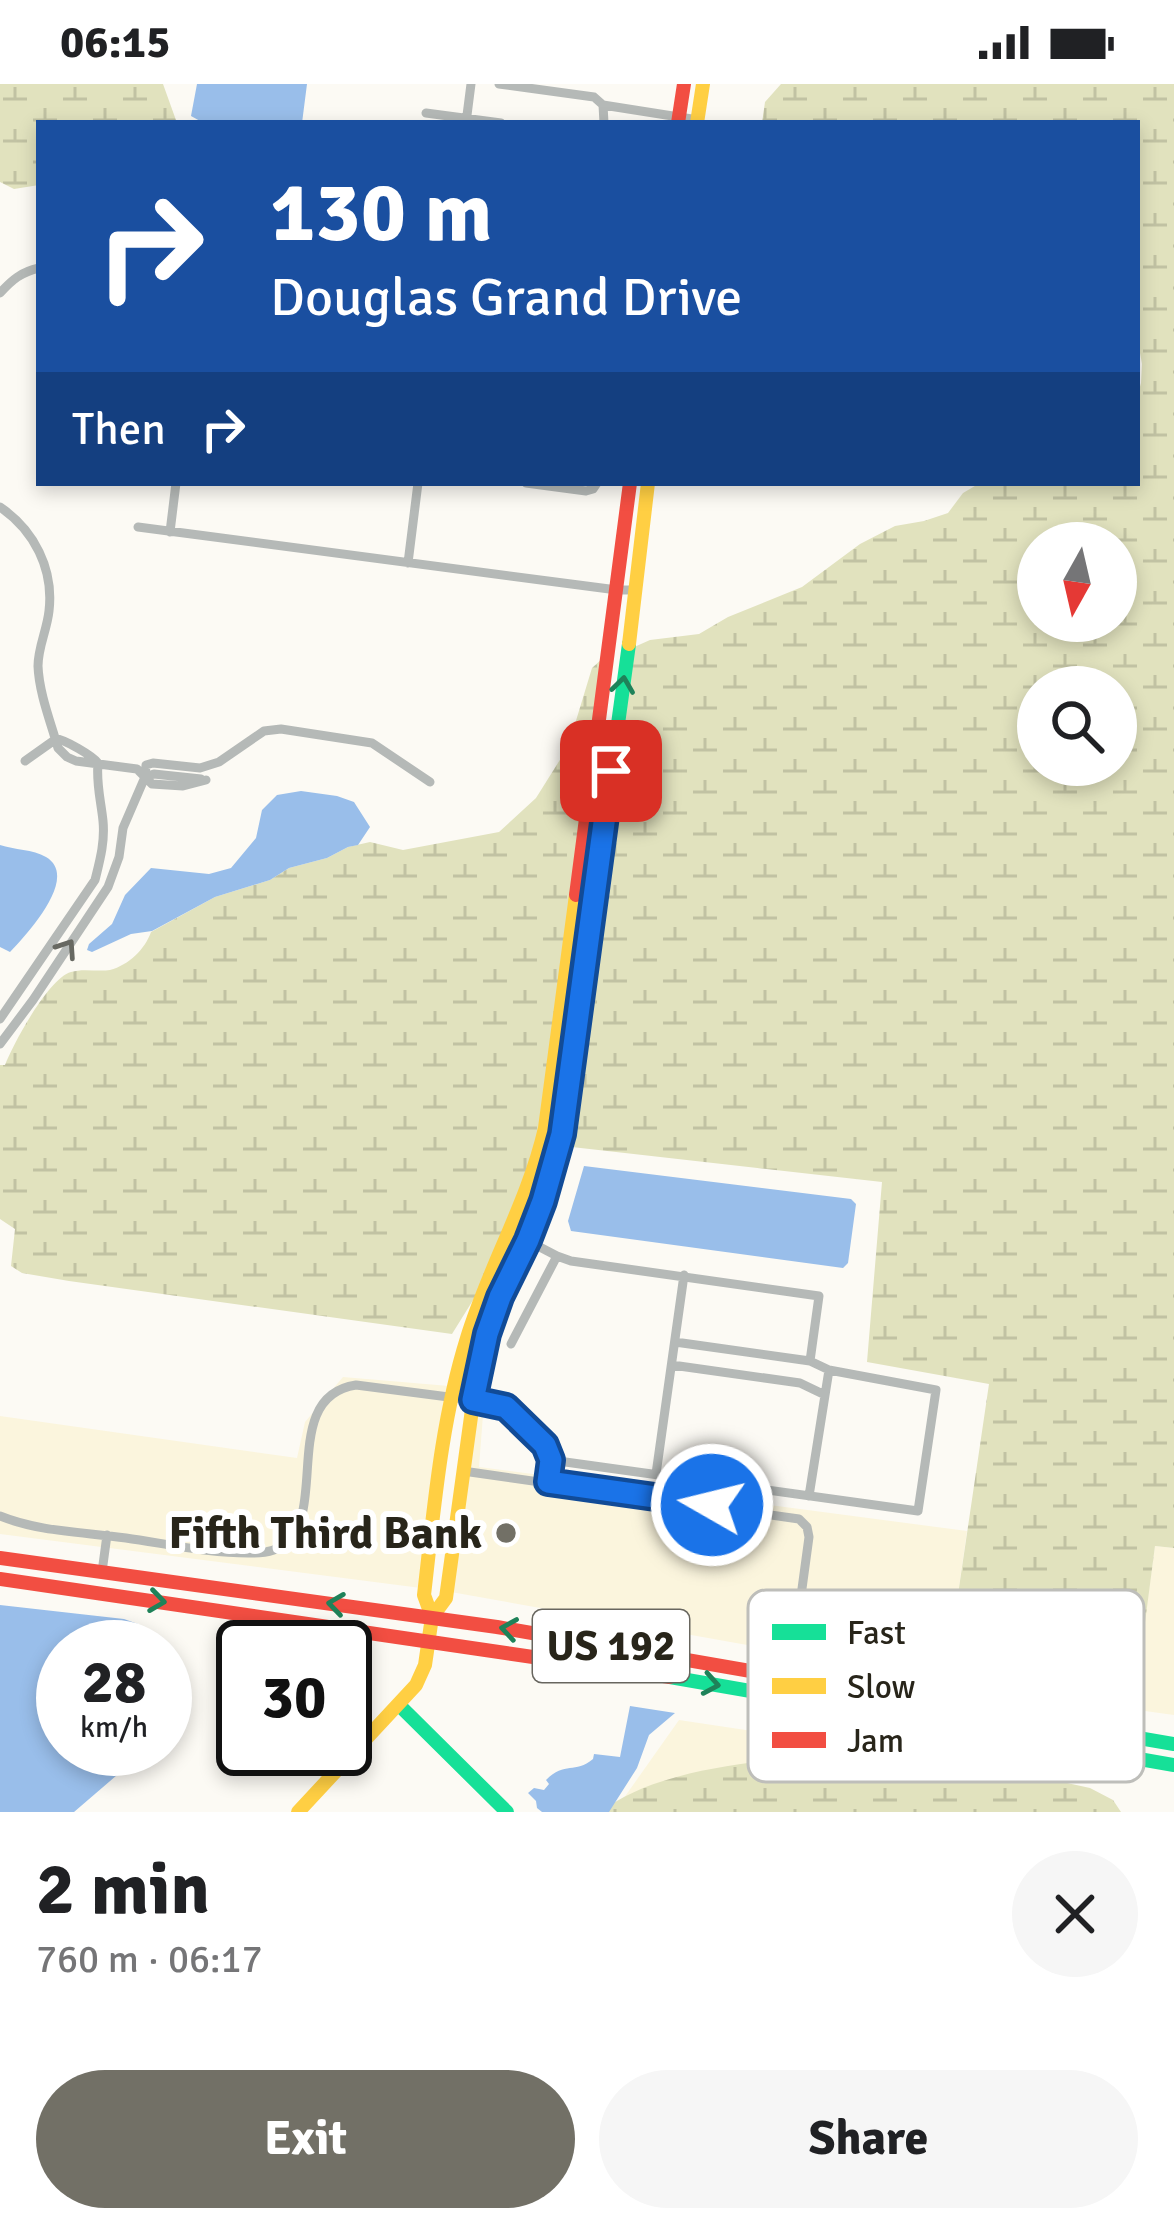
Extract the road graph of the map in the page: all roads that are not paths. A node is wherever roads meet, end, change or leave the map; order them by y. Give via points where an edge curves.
1 (471, 84) edge
2 (499, 84) edge
3 (684, 84) edge
4 (703, 84) edge
5 (603, 105) junction
6 (426, 112) dead end
7 (627, 117) edge
8 (462, 120) edge
9 (466, 120) edge
10 (604, 120) edge
11 (679, 120) edge
12 (697, 120) edge
13 (36, 269) edge
14 (0, 293) edge
15 (176, 486) edge
16 (418, 486) edge
17 (548, 486) edge
18 (595, 486) edge
19 (630, 486) edge
20 (648, 486) edge
21 (0, 506) edge
22 (138, 527) dead end
23 (170, 532) junction
24 (408, 563) junction
25 (617, 590) junction
26 (636, 590) junction
27 (56, 739) junction
28 (25, 761) dead end
29 (98, 763) junction
30 (200, 768) junction
31 (145, 771) junction
32 (430, 782) dead end
33 (0, 1019) edge
34 (0, 1044) edge
35 (512, 1232) junction
36 (528, 1240) junction
37 (557, 1256) junction
38 (684, 1275) junction
39 (675, 1342) junction
40 (511, 1344) dead end
41 (810, 1361) junction
42 (672, 1365) junction
43 (829, 1370) junction
44 (825, 1395) junction
45 (450, 1397) junction
46 (473, 1400) junction
47 (551, 1460) junction
48 (463, 1471) junction
49 (656, 1474) junction
50 (548, 1482) junction
51 (808, 1496) junction
52 (0, 1516) edge
53 (107, 1535) junction
54 (0, 1558) edge
55 (102, 1572) junction
56 (0, 1580) edge
57 (69, 1589) junction
58 (802, 1590) edge
59 (432, 1617) junction
60 (429, 1640) junction
61 (748, 1669) edge
62 (748, 1691) edge
63 (399, 1705) junction
64 (1144, 1739) edge
65 (1150, 1740) junction
66 (1144, 1743) edge
67 (1174, 1747) edge
68 (1144, 1759) edge
69 (1148, 1760) junction
70 (1174, 1765) edge
71 (298, 1812) edge
72 (506, 1812) edge

1 - 9 street
2 - 5 street via 590,96
3 - 11 main road
4 - 12 main road
5 - 7 street
5 - 10 street
6 - 8 street
7 - 11 street
13 - 14 street
15 - 23 street
16 - 24 street
17 - 18 street
19 - 25 main road
20 - 26 main road
21 - 27 street via 30,534 47,572 50,609 38,667
22 - 23 street
23 - 24 street
24 - 25 street
25 - 26 street
25 - 35 main road via 545,1128
36 -> 26 main road via 562,1134
27 - 28 street
27 - 29 street via 67,757
29 - 31 street
29 - 33 street via 104,825 95,880
30 - 31 street via 153,763
30 - 31 street via 206,780 182,786 152,784
30 - 32 street via 264,731 281,730 367,741
34 -> 31 street via 108,887
35 - 36 street
35 - 45 main road
36 - 37 street
36 - 46 main road via 493,1315
37 - 38 street
37 - 40 street
38 - 39 street
38 - 41 street via 819,1296
39 - 41 street
39 - 42 street
41 - 43 street
42 - 44 street via 800,1383
42 - 49 street
43 - 44 street
43 - 51 street via 936,1390 918,1511
44 - 51 street
45 - 46 street
45 - 53 street via 356,1385 331,1394 314,1424 298,1527 275,1550
45 - 59 main road via 424,1595
46 - 47 street via 510,1410
46 - 48 main road
47 - 49 street
47 - 50 street
48 - 50 street
48 - 59 main road via 446,1598
49 - 51 street
50 - 58 street via 792,1516 808,1527
52 - 53 street
53 - 55 street
54 - 55 main road, US 192
55 - 57 main road
59 -> 55 main road, US 192
56 - 57 main road, US 192
57 -> 60 main road, US 192
59 - 60 main road
61 -> 59 main road, US 192
60 -> 62 main road, US 192
60 - 63 main road via 420,1678
63 - 71 main road
63 - 72 main road
64 - 65 main road, US 192
65 - 66 main road
65 - 67 main road, US 192
67 - 69 main road
68 - 69 main road, US 192
69 - 70 main road, US 192

